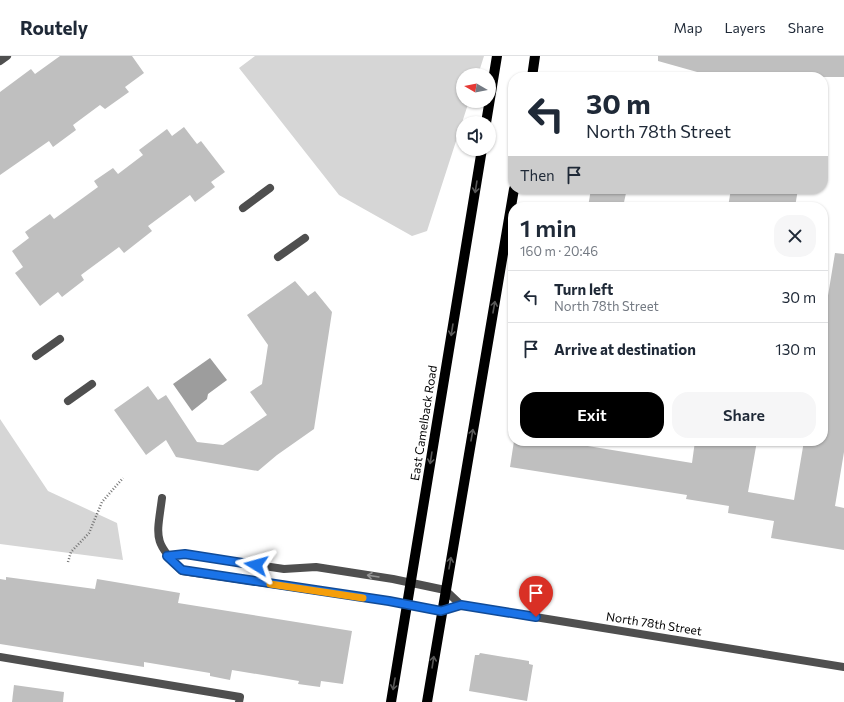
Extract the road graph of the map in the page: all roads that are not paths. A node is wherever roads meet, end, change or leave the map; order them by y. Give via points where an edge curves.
1 (7, 56) edge
2 (497, 56) edge
3 (535, 56) edge
4 (0, 61) edge
5 (533, 72) edge
6 (487, 116) edge
7 (481, 156) edge
8 (270, 188) dead end
9 (243, 208) dead end
10 (508, 224) edge
11 (305, 238) dead end
12 (278, 257) dead end
13 (60, 339) dead end
14 (36, 356) dead end
15 (92, 384) dead end
16 (68, 401) dead end
17 (162, 498) dead end
18 (167, 556) junction
19 (411, 583) junction
20 (445, 590) junction
21 (407, 604) junction
22 (461, 605) junction
23 (441, 611) junction
24 (0, 657) edge
25 (844, 667) edge
26 (239, 702) edge
27 (390, 702) edge
28 (426, 702) edge

1 - 4 street
2 - 6 main road
3 - 5 main road
7 -> 19 main road, East Camelback Road
8 - 9 street
20 -> 10 main road
11 - 12 street
13 - 14 street
15 - 16 street
17 - 18 street, North 78th Street via 157,537
19 -> 18 street via 316,567 284,569 185,554
18 - 21 street, North 78th Street via 182,570
19 - 20 street
19 - 21 main road, East Camelback Road
20 - 22 street
20 - 23 main road
21 - 23 street, North 78th Street
21 -> 27 main road, East Camelback Road
22 - 23 street, North 78th Street
22 - 25 street, North 78th Street
28 -> 23 main road
24 - 26 street via 240,697

